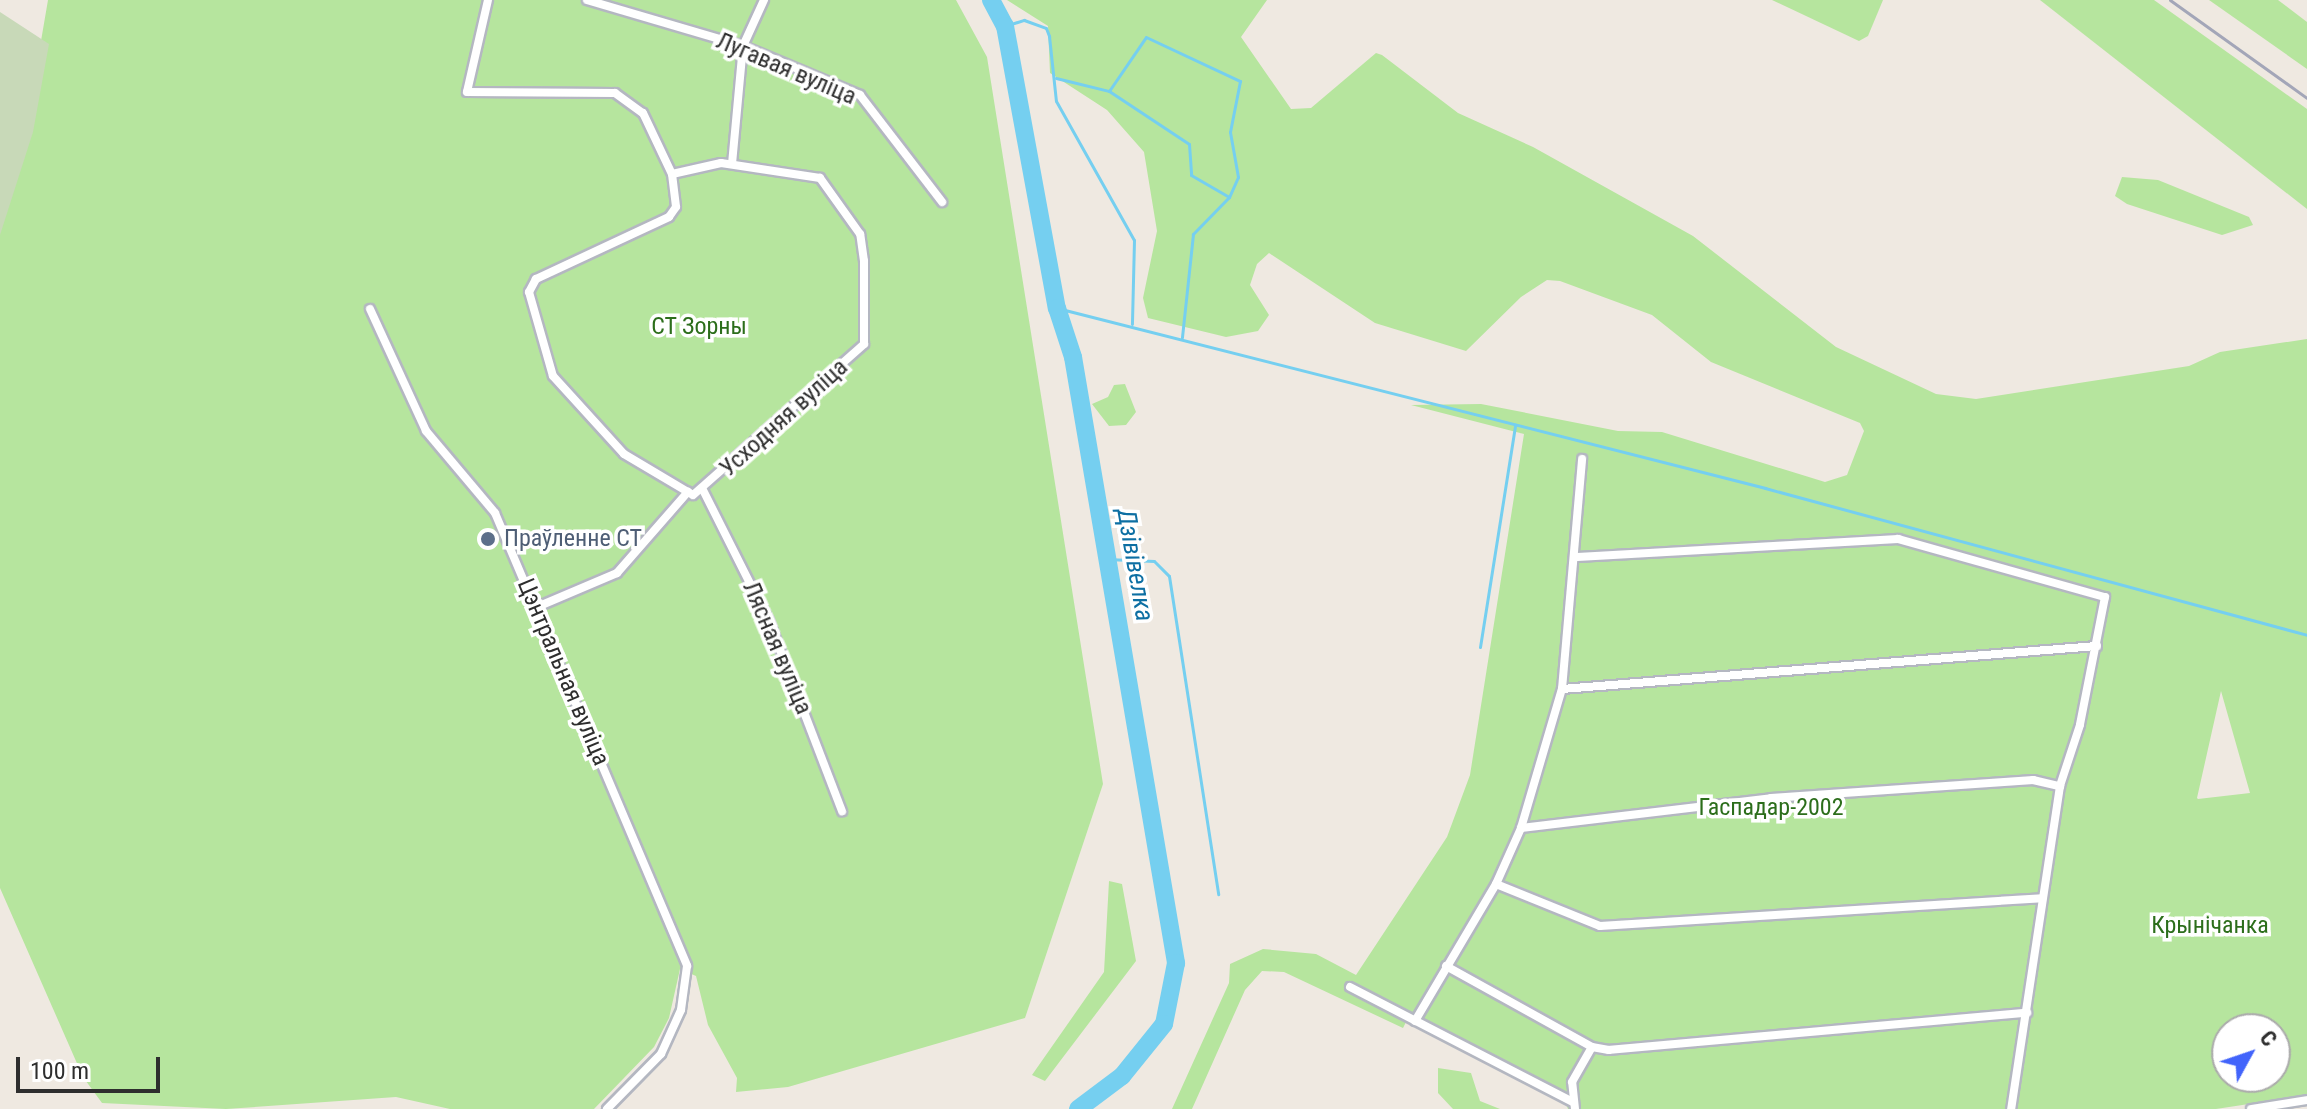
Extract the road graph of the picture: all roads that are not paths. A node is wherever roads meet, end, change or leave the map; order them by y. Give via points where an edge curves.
1 (488, 0) edge
2 (587, 0) edge
3 (764, 0) edge
4 (743, 46) junction
5 (732, 164) junction
6 (672, 174) junction
7 (942, 202) dead end
8 (370, 309) dead end
9 (1582, 459) dead end
10 (703, 490) junction
11 (688, 492) junction
12 (1577, 557) junction
13 (537, 607) junction
14 (2097, 646) junction
15 (1562, 689) junction
16 (2060, 786) junction
17 (842, 811) dead end
18 (1521, 828) junction
19 (1496, 884) junction
20 (2042, 898) junction
21 (1446, 966) junction
22 (1350, 987) dead end
23 (2027, 1013) junction
24 (1415, 1021) junction
25 (1592, 1047) junction
26 (2307, 1100) edge
27 (1574, 1106) edge
28 (607, 1109) edge
29 (2011, 1109) edge
30 (2251, 1109) edge

1 - 6 street via 467,92 615,93 643,113
2 - 4 street, Лугавая вуліца
3 - 4 street
4 - 5 street
4 - 7 street, Лугавая вуліца via 860,95
5 - 6 street
5 - 10 street, Усходняя вуліца via 806,174 835,194 860,234 864,344
6 - 11 street via 676,207 669,217 536,279 529,292 553,376 624,454
8 - 13 street, Цэнтральная вуліца via 426,431 495,513
9 - 12 street
10 - 11 street
10 - 17 street, Лясная вуліца via 769,621
11 - 13 street via 617,573
12 - 14 street via 1898,539 2105,597
12 - 15 street
13 - 28 street, Цэнтральная вуліца via 687,966 681,1010 661,1054
14 - 15 street
14 - 16 street
15 - 18 street
16 - 18 street via 2033,780 1771,798
16 - 20 street
18 - 19 street
19 - 20 street via 1600,926
19 - 21 street
20 - 23 street
21 - 24 street
21 - 25 street
22 - 24 street
23 - 25 street
23 - 29 street
24 - 27 street
25 - 27 street via 1577,1065
26 - 30 street

